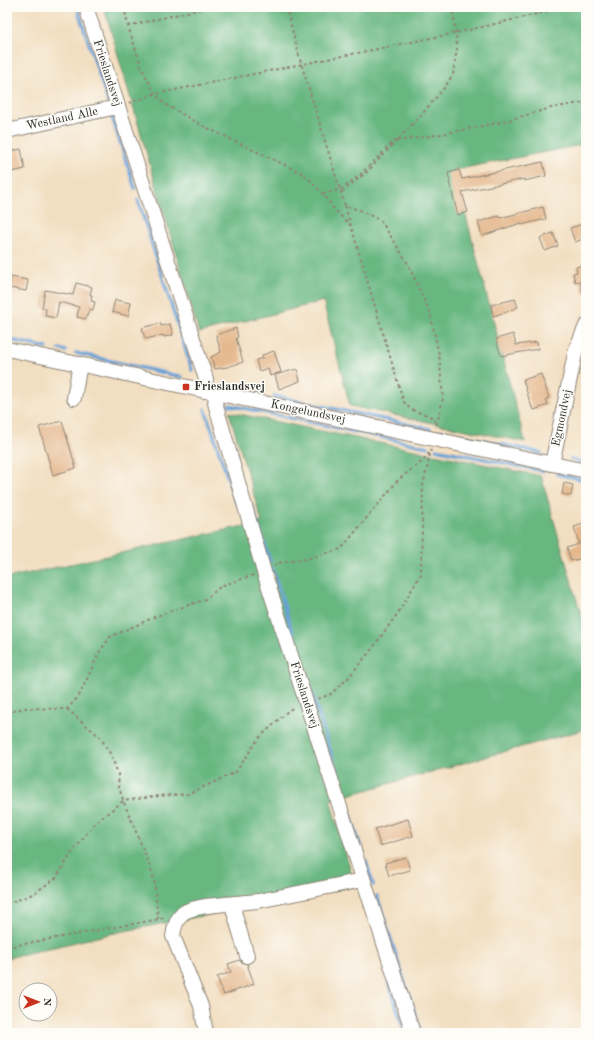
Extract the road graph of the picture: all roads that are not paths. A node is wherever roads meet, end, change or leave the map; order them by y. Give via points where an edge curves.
1 (86, 7) edge
2 (118, 107) junction
3 (7, 131) edge
4 (586, 326) edge
5 (7, 349) edge
6 (80, 364) junction
7 (210, 392) junction
8 (74, 398) dead end
9 (552, 464) junction
10 (586, 471) edge
11 (363, 880) junction
12 (236, 903) junction
13 (247, 956) dead end
14 (206, 1033) edge
15 (413, 1033) edge

1 - 2 street, Frieslandsvej
2 - 3 street, Westland Alle
2 - 7 street, Frieslandsvej
4 - 9 street, Egmondvej via 576,349
5 - 6 street, Kongelundsvej
6 - 7 street, Kongelundsvej
6 - 8 street
7 - 9 street, Kongelundsvej
7 - 11 street, Frieslandsvej via 264,572 313,701
9 - 10 street, Kongelundsvej
11 - 12 street
11 - 15 street, Frieslandsvej
12 - 13 street via 234,912
12 - 14 street via 193,909 182,914 174,925 173,936 202,1006

